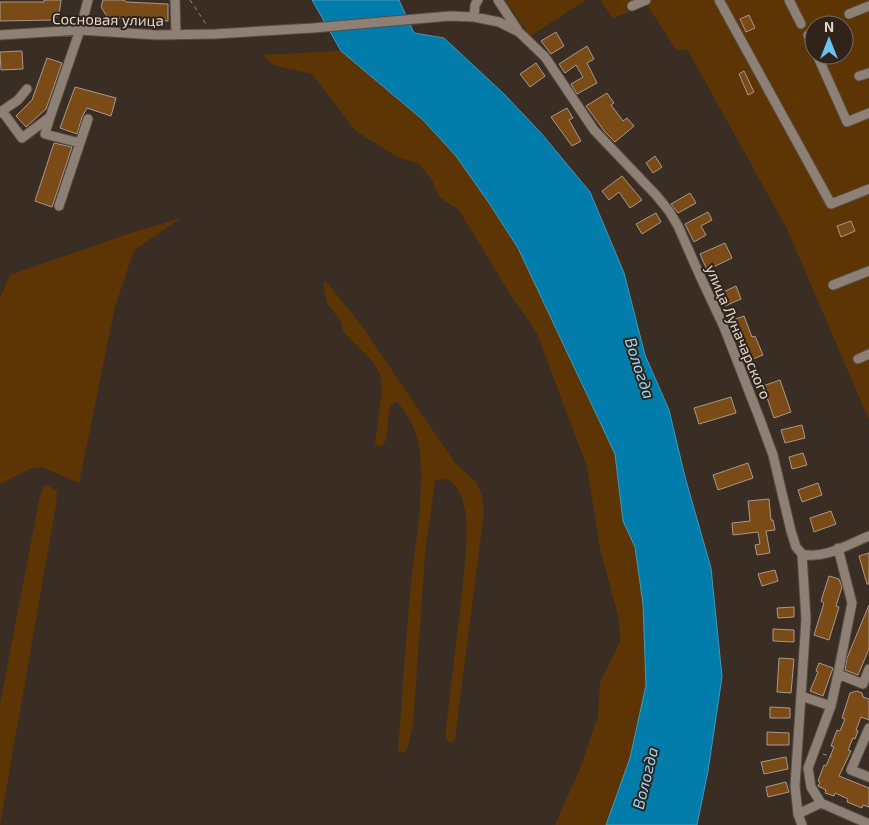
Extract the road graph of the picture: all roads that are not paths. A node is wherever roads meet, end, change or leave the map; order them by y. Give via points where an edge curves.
1 (88, 0) edge
2 (175, 0) edge
3 (478, 0) edge
4 (498, 0) edge
5 (646, 0) edge
6 (719, 0) edge
7 (789, 0) edge
8 (632, 6) dead end
9 (869, 6) edge
10 (849, 14) dead end
11 (474, 17) junction
12 (801, 24) dead end
13 (313, 28) joint
14 (80, 30) junction
15 (519, 32) junction
16 (176, 34) junction
17 (0, 35) edge
18 (821, 65) edge
19 (869, 73) edge
20 (859, 76) dead end
21 (27, 89) dead end
22 (1, 112) edge
23 (869, 113) edge
24 (50, 116) junction
25 (88, 119) dead end
26 (80, 144) junction
27 (869, 189) edge
28 (59, 206) dead end
29 (869, 271) edge
30 (833, 285) dead end
31 (869, 354) edge
32 (858, 359) dead end
33 (869, 536) edge
34 (838, 548) junction
35 (802, 554) junction
36 (869, 669) edge
37 (838, 674) junction
38 (801, 696) junction
39 (831, 706) junction
40 (869, 728) edge
41 (869, 777) edge
42 (821, 803) junction
43 (798, 814) junction
44 (869, 824) edge
45 (802, 825) edge

1 - 14 street
2 - 16 street
3 - 11 street
4 - 15 street
5 - 8 street
6 - 27 street via 831,204
7 - 12 street
9 - 10 street
11 - 13 street, улица Луначарского via 450,16
11 - 15 street, улица Луначарского via 498,22
13 - 16 street, Сосновая улица
14 - 16 street, Сосновая улица
14 - 17 street, Сосновая улица
14 - 24 street
15 - 35 street, улица Луначарского via 545,57 594,130 656,195 678,226 724,327 759,416 773,455 791,531
18 - 23 street via 847,122
19 - 20 street
21 - 22 street
22 - 24 street via 22,138
24 - 26 street via 45,134
25 - 26 street
26 - 28 street
29 - 30 street
31 - 32 street
33 - 34 street
34 - 35 street via 820,555
34 - 37 street via 852,603
35 - 38 street, улица Луначарского via 806,619
36 - 37 street via 863,684
37 - 39 street
38 - 39 street
38 - 43 street, улица Луначарского via 795,786
39 - 42 street via 808,768 811,787
40 - 41 street via 851,770
42 - 43 street
42 - 44 street
43 - 45 street, улица Луначарского

